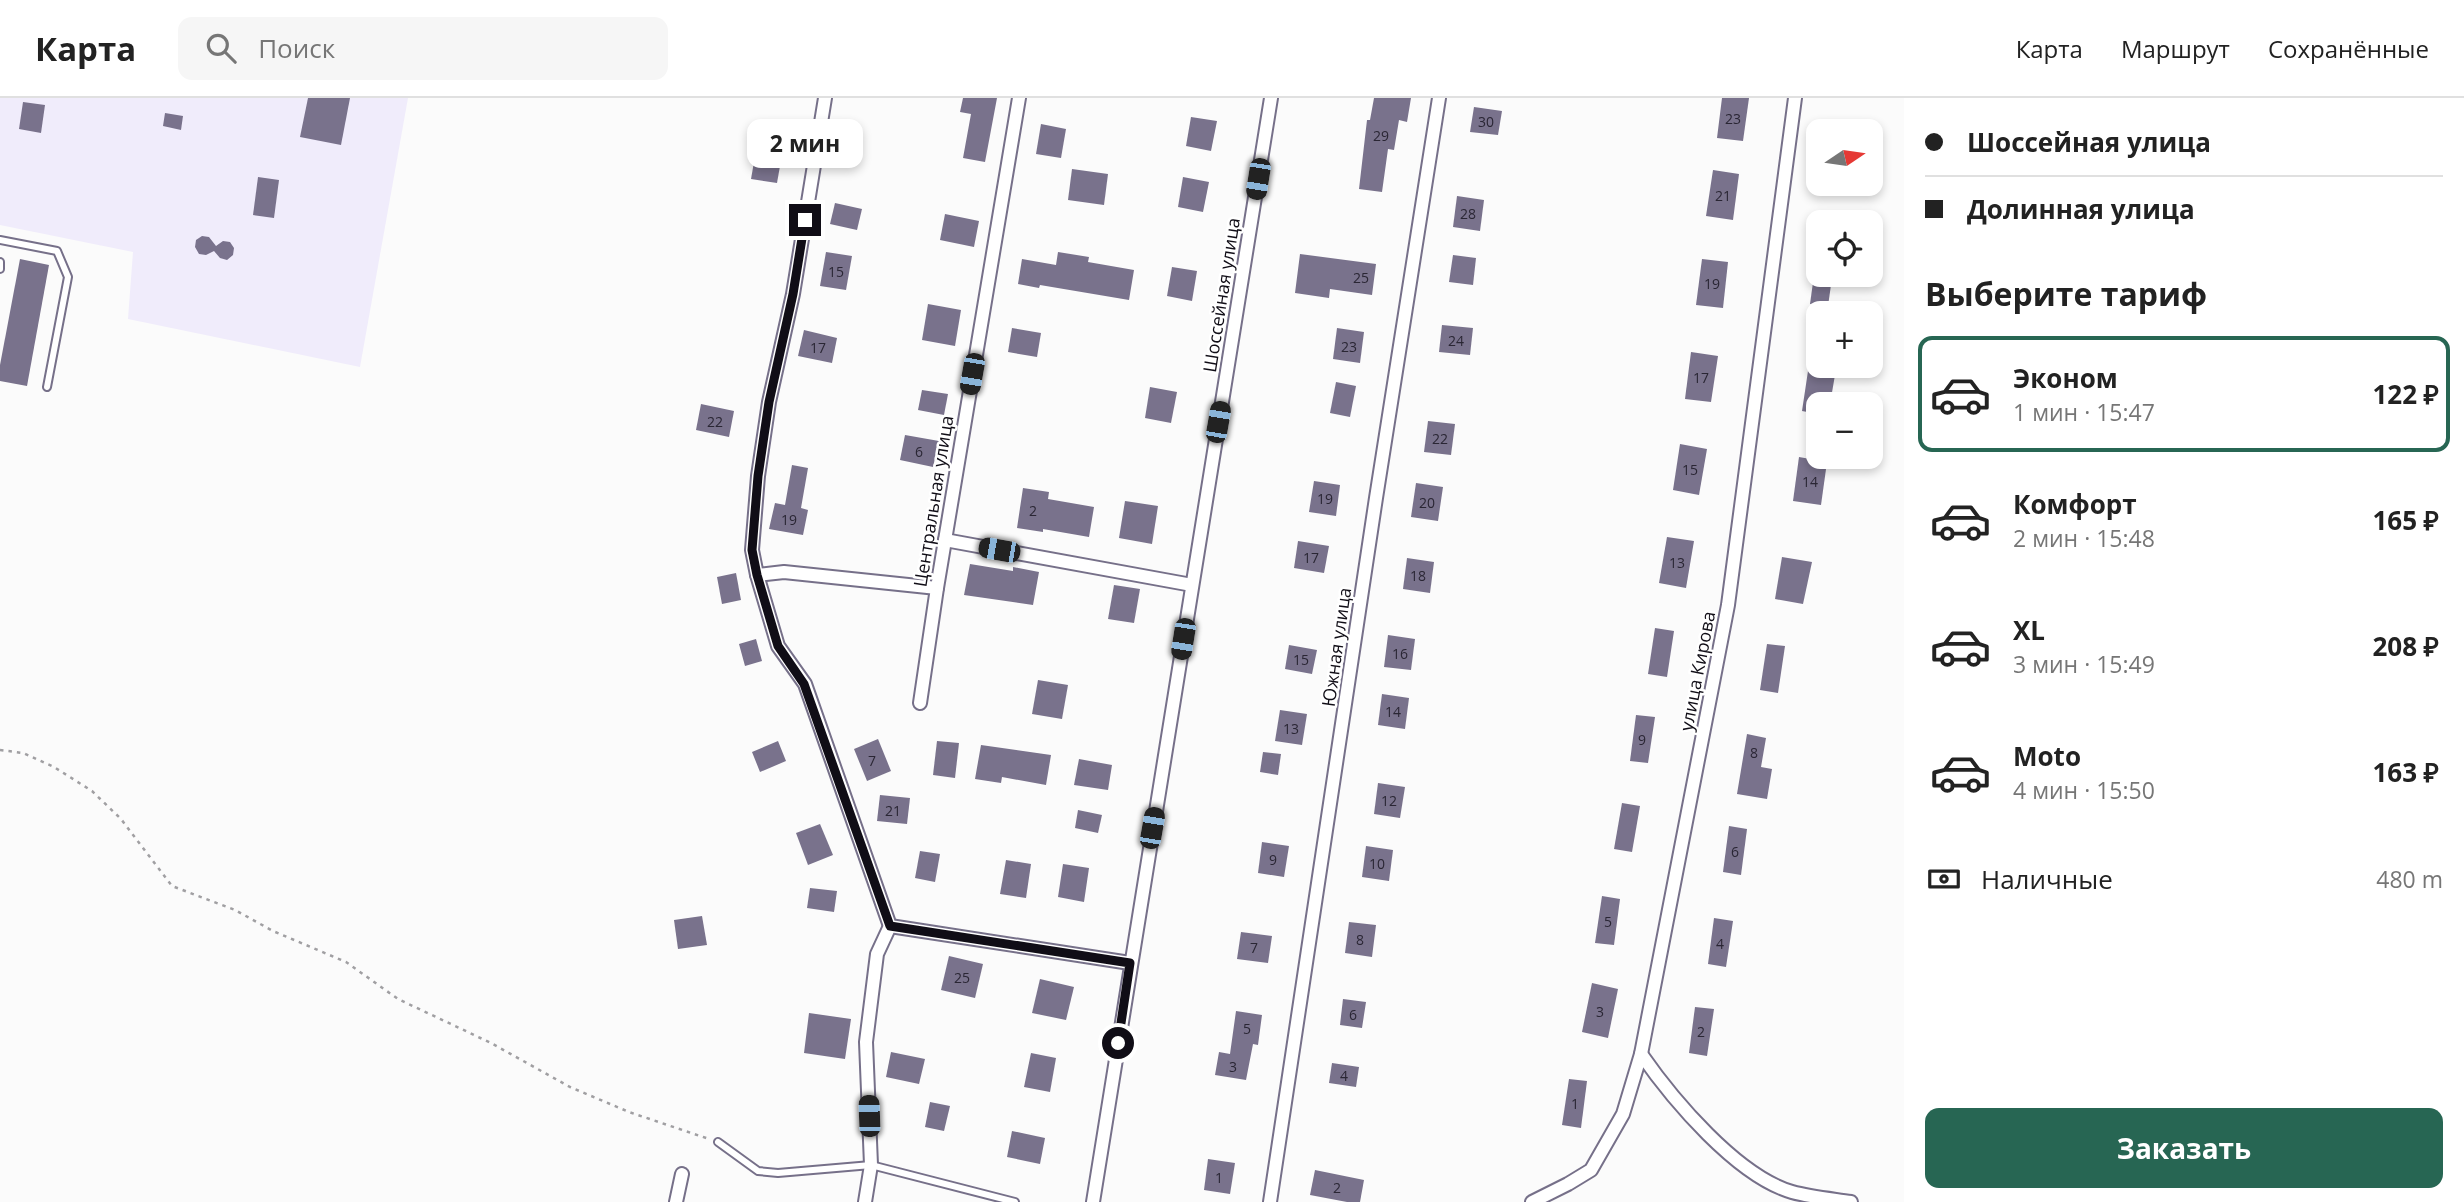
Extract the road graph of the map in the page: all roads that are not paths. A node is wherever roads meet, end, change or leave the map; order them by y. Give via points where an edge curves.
1 (825, 98) edge
2 (1019, 98) edge
3 (1271, 98) edge
4 (1439, 98) edge
5 (1795, 98) edge
6 (0, 240) edge
7 (0, 262) edge
8 (0, 269) edge
9 (47, 387) dead end
10 (944, 540) junction
11 (757, 575) junction
12 (1192, 584) junction
13 (937, 588) junction
14 (920, 703) dead end
15 (890, 926) junction
16 (1130, 963) junction
17 (1641, 1054) junction
18 (719, 1142) road end
19 (871, 1166) junction
20 (681, 1174) dead end
21 (676, 1202) edge
22 (865, 1202) edge
23 (1015, 1202) edge
24 (1093, 1202) edge
25 (1270, 1202) edge
26 (1532, 1202) edge
27 (1851, 1202) edge

1 - 11 street via 760,464 752,550
2 - 10 street, Центральная улица
3 - 12 street, Шоссейная улица
4 - 25 street, Южная улица
5 - 17 street, улица Кирова via 1728,605
6 - 9 lane via 57,251 68,277
7 - 8 lane
10 - 12 street
10 - 13 street, Центральная улица
11 - 13 street via 785,572
11 - 15 street via 778,646 804,684
12 - 16 street, Шоссейная улица
13 - 14 street, Центральная улица
15 - 16 street
15 - 19 street via 877,954 866,1042
16 - 24 street, Шоссейная улица
17 - 26 street, улица Кирова via 1623,1114 1591,1170
17 - 27 street via 1663,1086 1753,1174 1790,1192
18 - 19 lane via 758,1171 778,1174
19 - 22 street
19 - 23 lane
20 - 21 street

